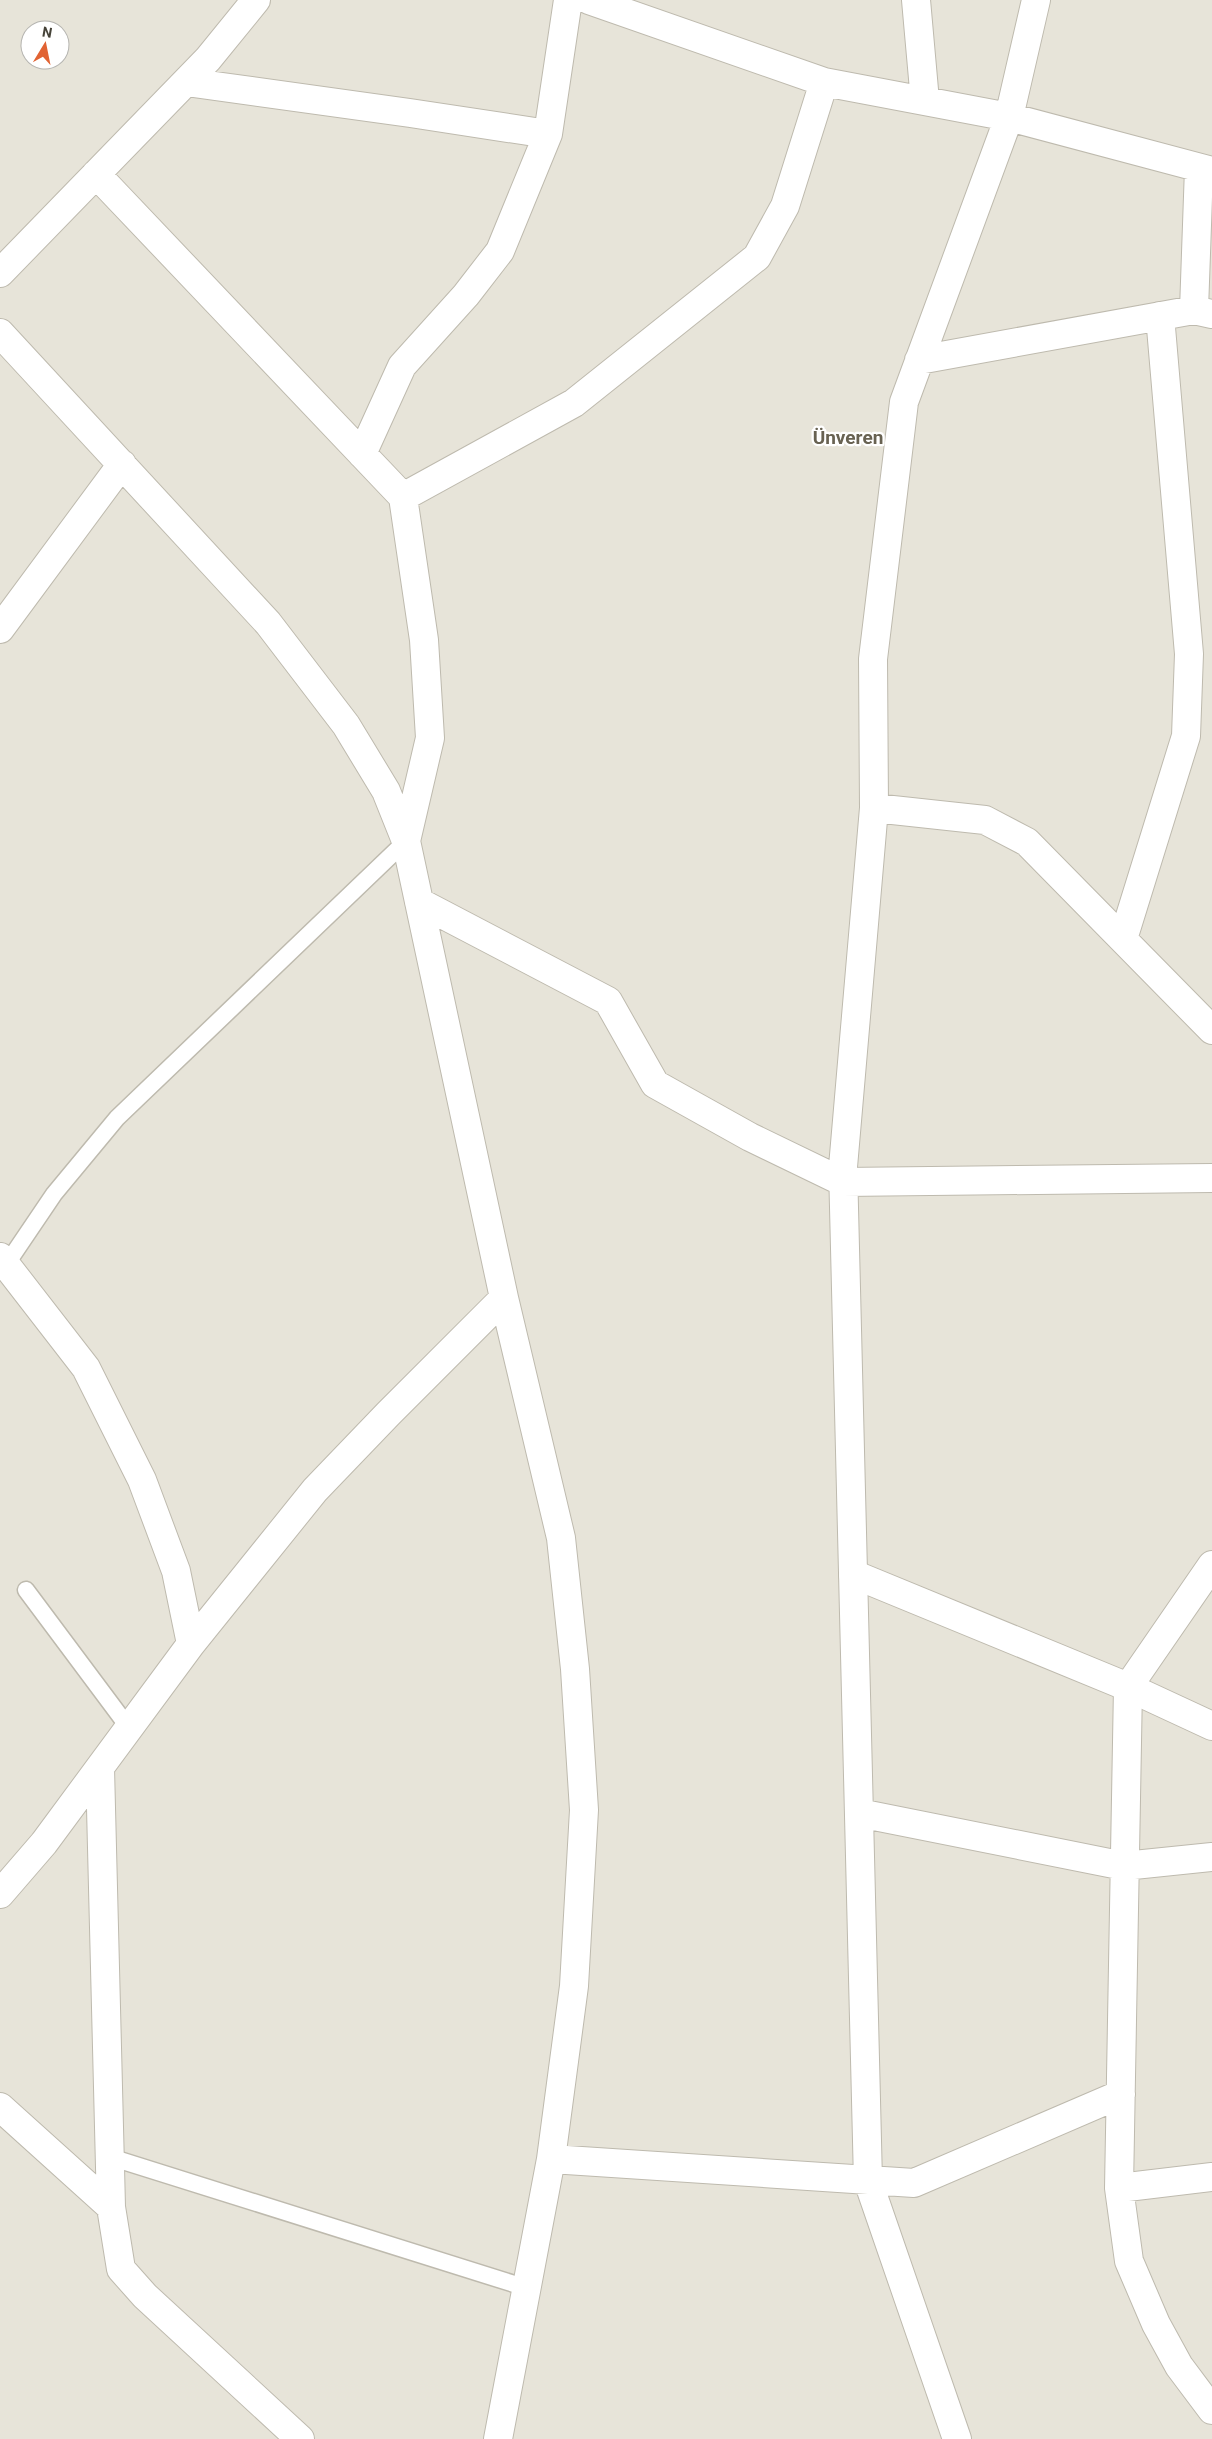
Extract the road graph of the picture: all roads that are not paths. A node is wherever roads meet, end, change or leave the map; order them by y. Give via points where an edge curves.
1 (256, 0) edge
2 (568, 0) edge
3 (590, 0) edge
4 (916, 0) edge
5 (1036, 0) edge
6 (186, 82) junction
7 (824, 82) junction
8 (925, 101) junction
9 (1009, 117) junction
10 (548, 134) junction
11 (1205, 170) edge
12 (96, 174) junction
13 (0, 273) edge
14 (1203, 312) edge
15 (1160, 316) junction
16 (0, 333) edge
17 (919, 360) junction
18 (362, 454) junction
19 (122, 464) junction
20 (403, 497) junction
21 (0, 629) edge
22 (874, 808) junction
23 (406, 841) junction
24 (420, 902) junction
25 (1123, 939) junction
26 (1212, 1030) edge
27 (1212, 1178) edge
28 (843, 1182) junction
29 (3, 1261) edge
30 (504, 1298) junction
31 (1212, 1564) edge
32 (853, 1574) junction
33 (26, 1590) dead end
34 (191, 1644) junction
35 (1128, 1687) junction
36 (1212, 1726) edge
37 (129, 1728) junction
38 (100, 1768) junction
39 (859, 1812) junction
40 (1212, 1857) edge
41 (1124, 1866) junction
42 (0, 1894) edge
43 (1120, 2094) junction
44 (0, 2107) edge
45 (110, 2157) junction
46 (551, 2159) junction
47 (1212, 2177) edge
48 (868, 2181) junction
49 (1119, 2188) junction
50 (111, 2207) junction
51 (526, 2288) junction
52 (1212, 2410) edge
53 (300, 2439) edge
54 (498, 2439) edge
55 (957, 2439) edge

1 - 6 street
2 - 10 street
3 - 7 street
4 - 8 street
5 - 9 street
6 - 10 street
6 - 12 street
7 - 8 street
7 - 20 street via 785,206 757,257 574,403
8 - 9 street
9 - 11 street
9 - 17 street
10 - 18 street via 500,251 466,295 402,366
11 - 14 street
12 - 13 street
12 - 18 street
14 - 15 street
15 - 17 street
15 - 25 street via 1189,654 1186,736
16 - 19 street
17 - 22 street via 904,402 872,659
18 - 20 street
19 - 21 street
19 - 23 street via 268,623 346,725 386,791
20 - 23 street via 424,640 430,738
22 - 25 street via 984,820 1026,842
22 - 28 street
23 - 24 street
23 - 29 lane via 117,1118
24 - 28 street via 608,1001 655,1084 750,1137
24 - 30 street
25 - 26 street
27 - 28 street
28 - 32 street
29 - 34 street via 86,1368 142,1480 176,1571
30 - 34 street via 315,1490
30 - 46 street via 562,1538 584,1801 574,1986
31 - 35 street
32 - 35 street
32 - 39 street
33 - 37 lane
34 - 37 street
35 - 36 street
35 - 41 street
37 - 38 street
38 - 42 street via 44,1843
38 - 45 street
39 - 41 street
39 - 48 street
40 - 41 street
41 - 43 street
43 - 48 street via 914,2183
43 - 49 street
44 - 50 street
45 - 50 street
45 - 51 lane
46 - 48 street
46 - 51 street
47 - 49 street
48 - 55 street
49 - 52 street via 1129,2260 1156,2324 1179,2366
50 - 53 street via 121,2270
51 - 54 street

